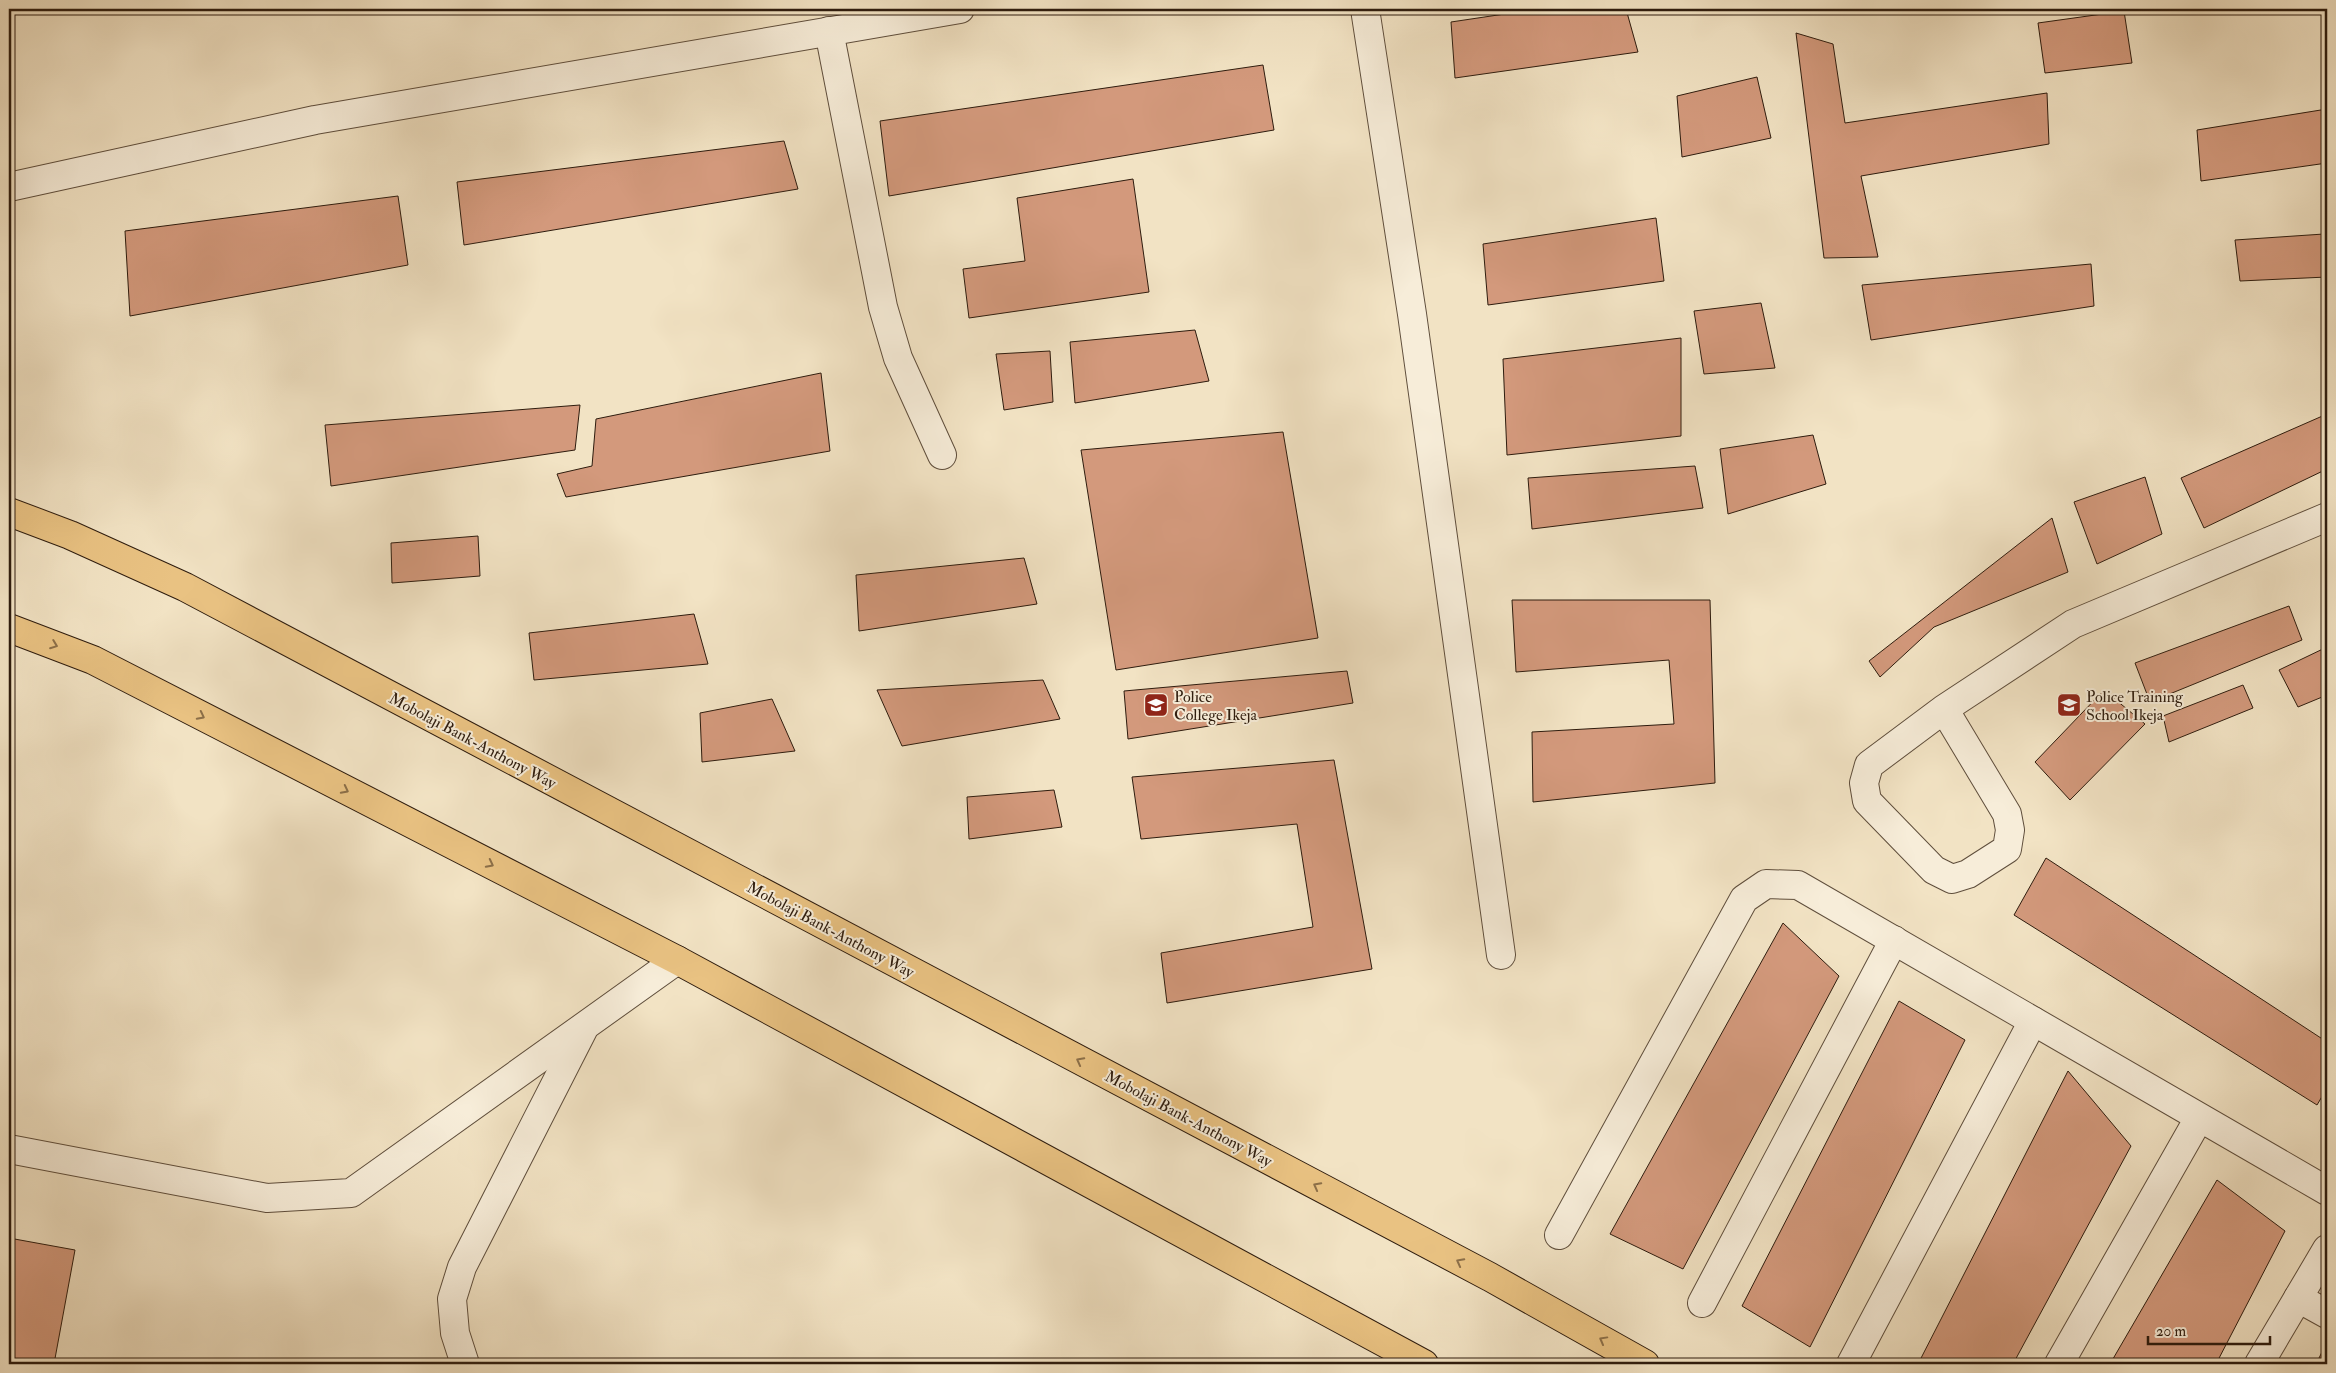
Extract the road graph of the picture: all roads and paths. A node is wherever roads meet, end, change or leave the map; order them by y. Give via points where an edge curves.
1 (960, 9) edge
2 (1365, 9) edge
3 (829, 30) junction
4 (9, 187) edge
5 (942, 455) dead end
6 (9, 512) edge
7 (2327, 517) edge
8 (9, 628) edge
9 (1944, 709) junction
10 (1894, 940) junction
11 (1501, 955) dead end
12 (677, 960) junction
13 (2033, 1021) junction
14 (585, 1026) junction
15 (2199, 1118) junction
16 (9, 1149) edge
17 (2327, 1192) edge
18 (1559, 1235) dead end
19 (2327, 1249) edge
20 (2298, 1298) junction
21 (1702, 1303) dead end
22 (2327, 1314) edge
23 (465, 1364) edge
24 (1424, 1364) edge
25 (1645, 1364) edge
26 (1851, 1364) edge
27 (2059, 1364) edge
28 (2259, 1364) edge

1 - 3 street
2 - 11 street via 1412,314
3 - 4 street via 315,120
3 - 5 street via 883,307 898,358
25 -> 6 main road, Mobolaji Bank-Anthony Way via 1490,1277 185,587 70,535
7 - 9 street via 2073,624
8 -> 12 main road via 93,660
9 - 9 street via 1870,765 1864,783 1867,801 1934,870 1952,879 1968,874 2007,849 2010,830 2007,814
10 - 13 street
10 - 18 street via 1798,885 1766,884 1744,899
10 - 21 street
12 - 14 street
12 - 24 main road
13 - 15 street
13 - 26 street
14 - 16 street via 351,1193 266,1198
14 - 23 street via 462,1267 452,1299 455,1333
15 - 17 street
15 - 27 street
19 - 20 street
20 - 22 street
20 - 28 street

